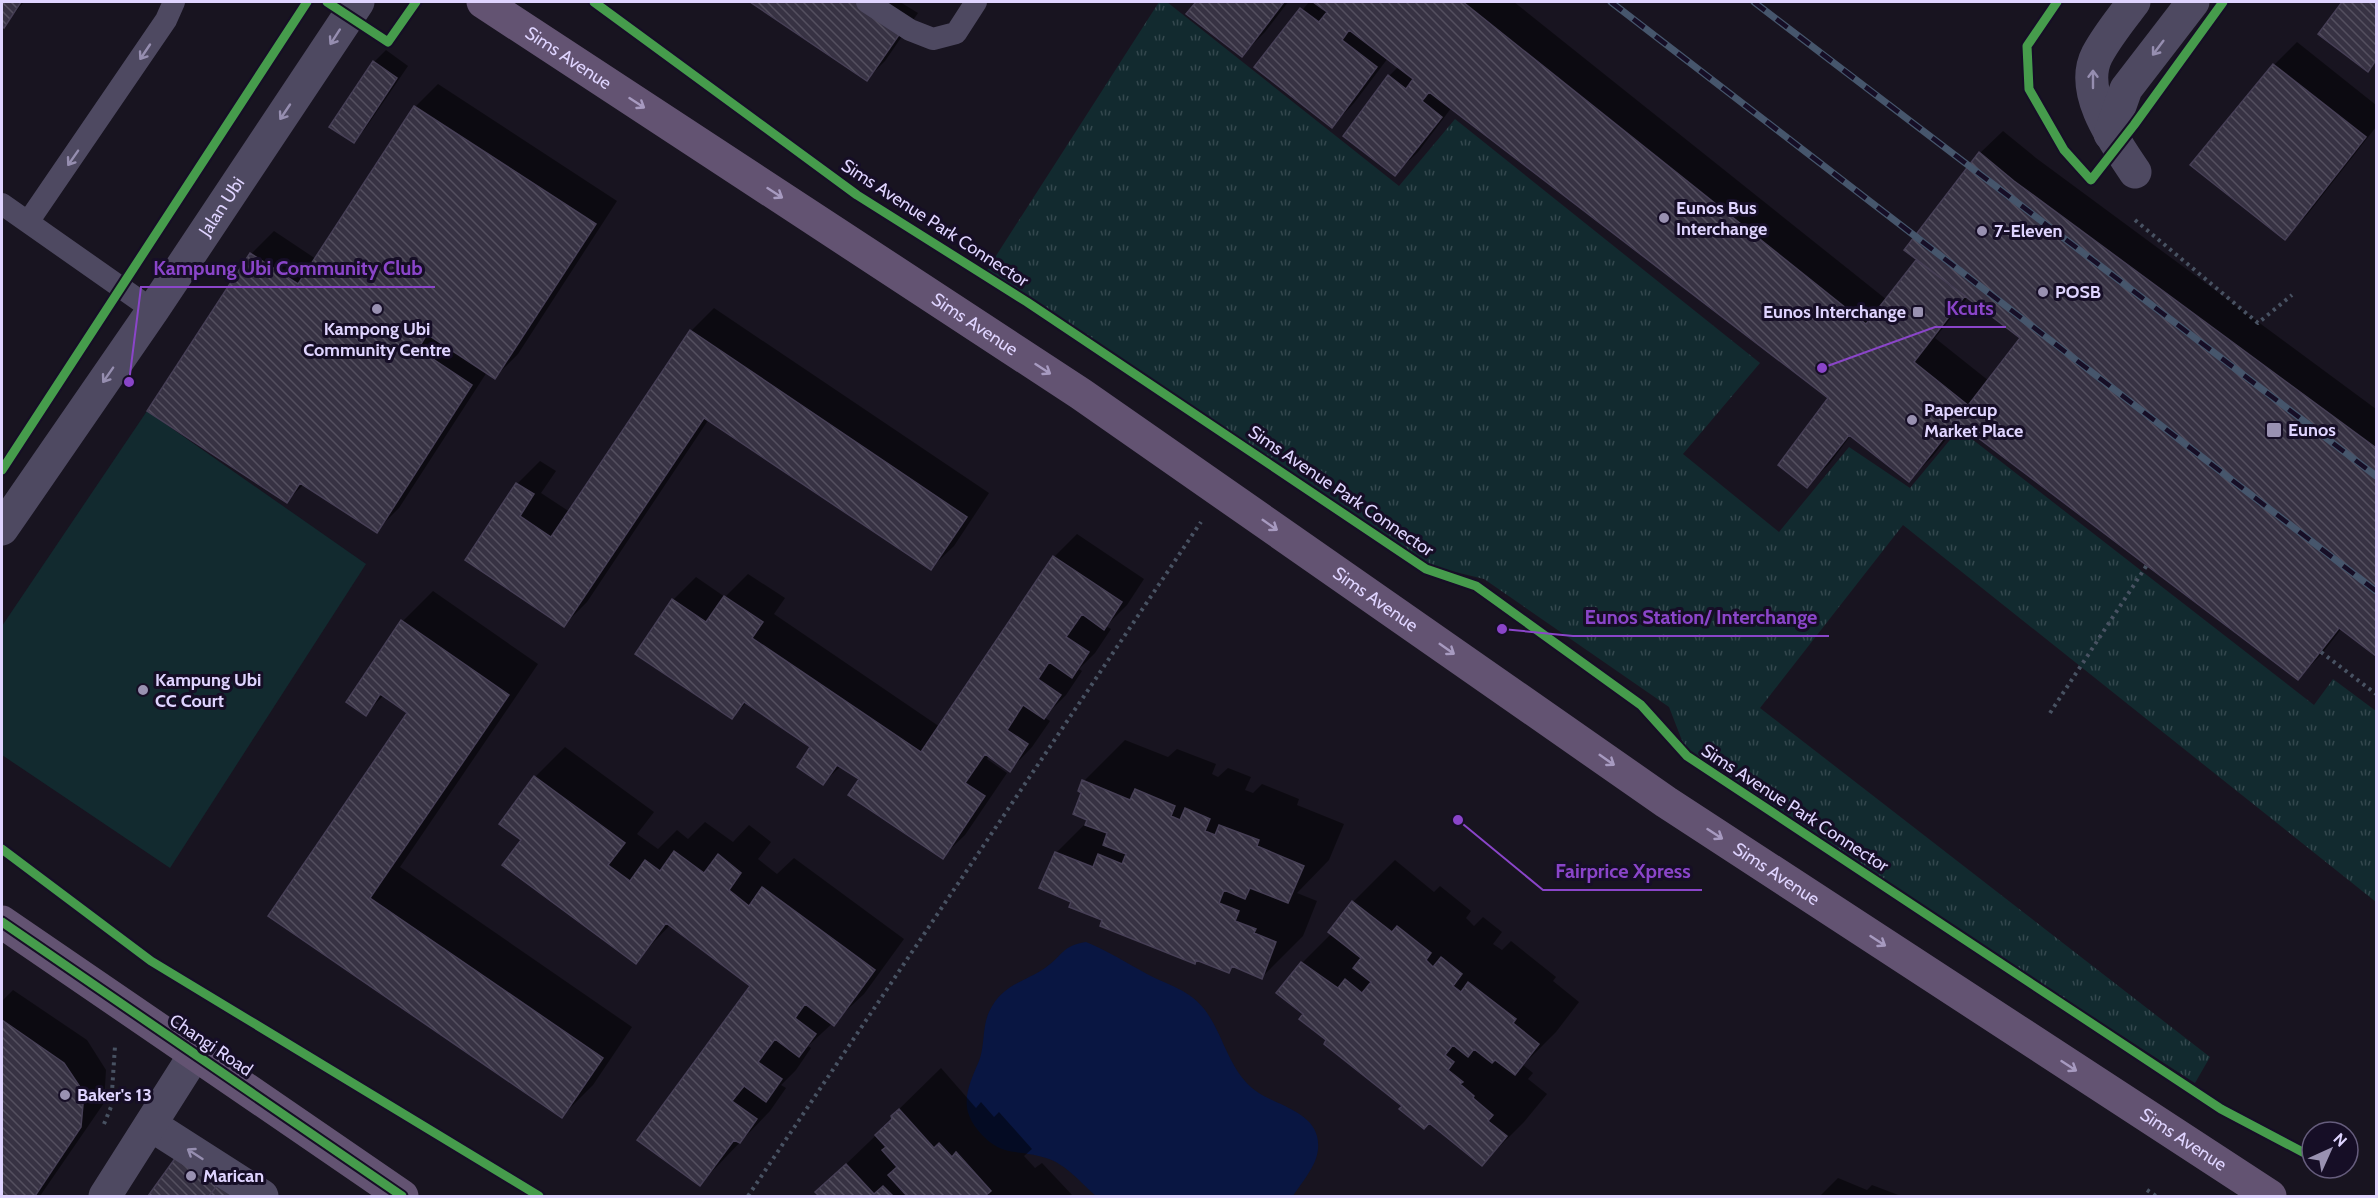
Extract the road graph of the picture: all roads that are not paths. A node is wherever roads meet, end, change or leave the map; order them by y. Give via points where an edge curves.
1 (174, 2) edge
2 (358, 2) edge
3 (483, 2) edge
4 (867, 2) edge
5 (975, 2) edge
6 (2134, 2) edge
7 (2193, 2) edge
8 (2110, 134) junction
9 (2135, 172) dead end
10 (2, 204) edge
11 (28, 222) junction
12 (153, 310) junction
13 (2, 529) edge
14 (2, 922) edge
15 (195, 1054) junction
16 (151, 1125) junction
17 (105, 1197) edge
18 (262, 1197) edge
19 (402, 1197) edge
20 (2270, 1197) edge

1 -> 11 lane via 160,30
2 -> 12 street, Jalan Ubi
3 -> 20 main road, Sims Avenue via 1082,394 1666,802
4 - 5 lane via 910,30 933,39 956,33
8 -> 6 street via 2094,97 2091,78 2096,56
7 -> 8 street via 2126,89
8 - 9 street
10 - 11 lane
11 - 12 lane
12 -> 13 street, Jalan Ubi
14 - 15 main road, Changi Road
15 - 16 street
15 - 19 main road, Changi Road
16 - 17 street
18 -> 16 street

